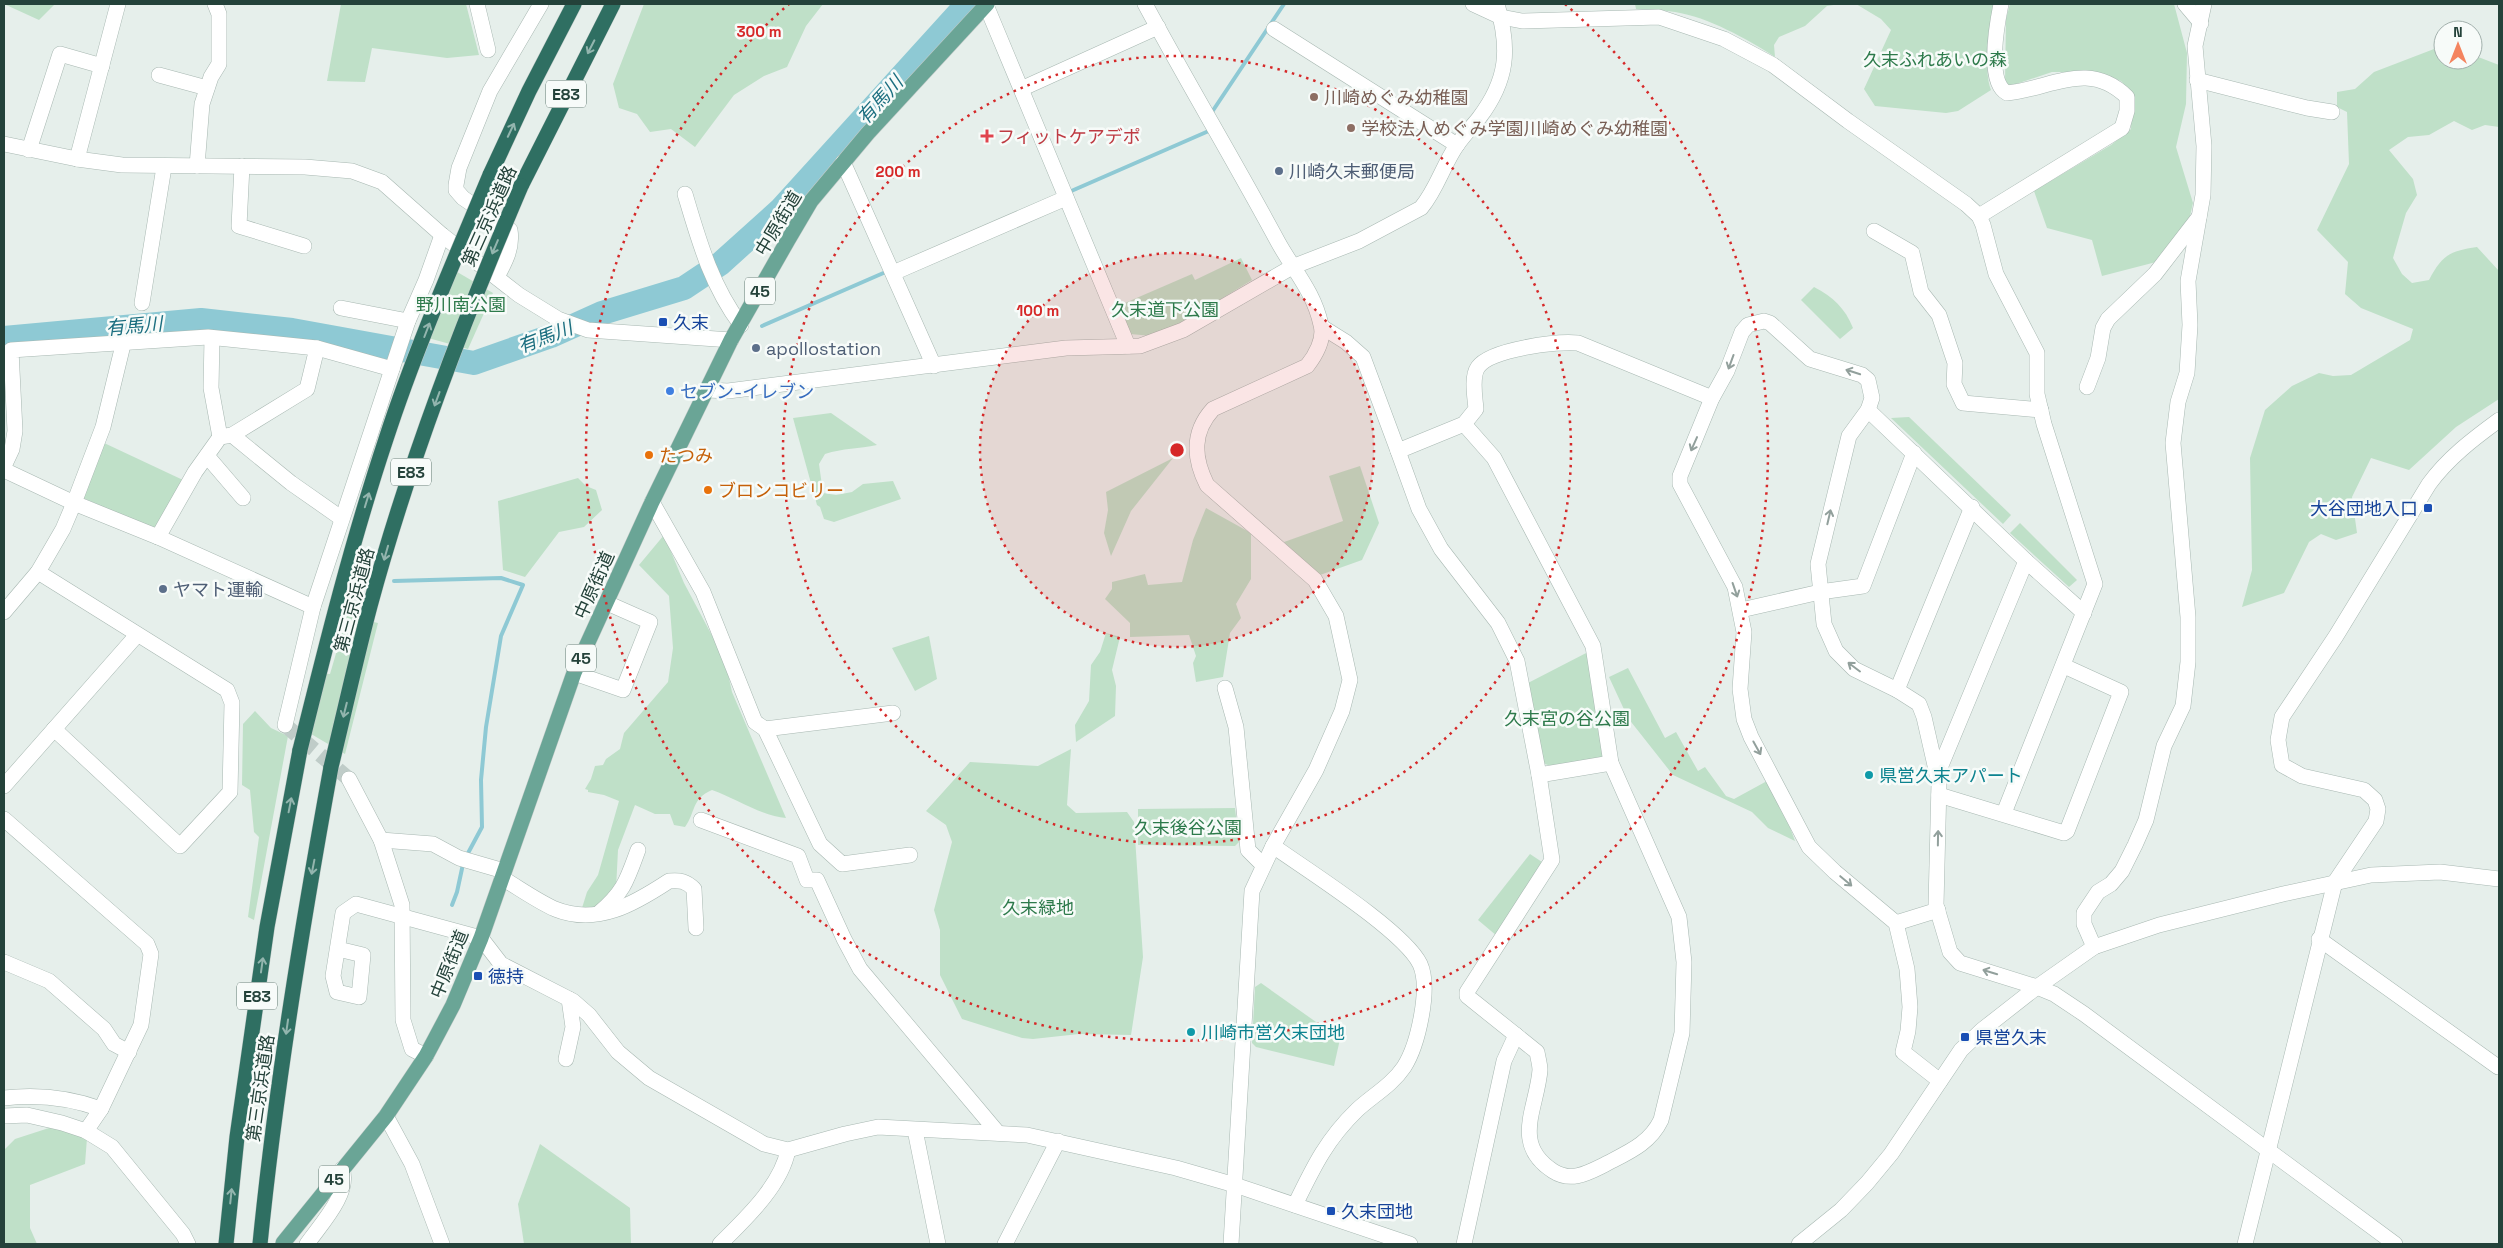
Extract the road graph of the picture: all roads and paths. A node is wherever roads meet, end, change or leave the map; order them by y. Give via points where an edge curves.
1 (118, 4) edge
2 (215, 4) edge
3 (476, 4) edge
4 (541, 4) edge
5 (574, 4) edge
6 (613, 4) edge
7 (987, 4) edge
8 (1145, 4) edge
9 (1473, 4) edge
10 (2002, 4) edge
11 (2185, 4) edge
12 (2204, 4) edge
13 (1499, 11) edge
14 (2201, 23) junction
15 (1158, 27) junction
16 (1274, 29) dead end
17 (488, 50) dead end
18 (102, 66) junction
19 (159, 75) dead end
20 (2197, 80) junction
21 (207, 88) junction
22 (1021, 89) junction
23 (2332, 112) dead end
24 (4, 144) edge
25 (1457, 146) junction
26 (30, 150) junction
27 (77, 159) junction
28 (843, 162) junction
29 (197, 166) junction
30 (242, 166) junction
31 (164, 167) junction
32 (684, 194) dead end
33 (1066, 198) junction
34 (2201, 213) junction
35 (1979, 216) junction
36 (1874, 231) dead end
37 (442, 235) junction
38 (304, 246) dead end
39 (1292, 267) junction
40 (893, 273) junction
41 (497, 277) junction
42 (142, 302) dead end
43 (342, 308) dead end
44 (408, 321) junction
45 (741, 325) junction
46 (1322, 327) junction
47 (212, 338) junction
48 (731, 340) junction
49 (122, 342) junction
50 (1128, 346) junction
51 (317, 348) junction
52 (934, 366) junction
53 (8, 368) edge
54 (392, 368) junction
55 (2087, 387) dead end
56 (708, 390) junction
57 (1712, 398) junction
58 (1868, 410) junction
59 (2041, 410) junction
60 (2499, 420) edge
61 (1464, 424) junction
62 (226, 436) junction
63 (1398, 451) junction
64 (1914, 453) junction
65 (207, 456) junction
66 (4, 466) edge
67 (4, 470) edge
68 (243, 498) dead end
69 (652, 502) junction
70 (74, 503) junction
71 (1972, 507) junction
72 (341, 518) junction
73 (158, 537) junction
74 (2026, 561) junction
75 (38, 572) junction
76 (1820, 592) junction
77 (606, 603) junction
78 (313, 607) junction
79 (1741, 610) junction
80 (4, 612) edge
81 (2084, 613) junction
82 (136, 635) junction
83 (2064, 666) junction
84 (574, 673) junction
85 (1225, 688) dead end
86 (1897, 690) junction
87 (893, 713) dead end
88 (285, 725) dead end
89 (54, 729) junction
90 (765, 729) junction
91 (1611, 764) junction
92 (1539, 775) junction
93 (1937, 775) junction
94 (349, 779) tunnel mouth
95 (4, 786) edge
96 (1939, 795) junction
97 (2004, 814) junction
98 (4, 819) edge
99 (701, 820) dead end
100 (381, 840) junction
101 (1273, 846) junction
102 (638, 850) dead end
103 (910, 854) dead end
104 (1263, 866) junction
105 (503, 875) junction
106 (2499, 879) edge
107 (2335, 882) junction
108 (1938, 910) junction
109 (597, 914) junction
110 (403, 916) junction
111 (1896, 923) junction
112 (696, 928) dead end
113 (481, 938) junction
114 (2320, 939) junction
115 (2094, 946) junction
116 (338, 949) dead end
117 (4, 962) edge
118 (2037, 987) junction
119 (569, 999) junction
120 (1516, 1035) junction
121 (129, 1052) junction
122 (426, 1056) junction
123 (566, 1059) dead end
124 (2499, 1067) edge
125 (1940, 1081) junction
126 (4, 1098) edge
127 (100, 1109) junction
128 (4, 1116) edge
129 (386, 1116) junction
130 (915, 1130) junction
131 (86, 1131) junction
132 (998, 1133) junction
133 (1058, 1141) junction
134 (788, 1150) junction
135 (2268, 1150) junction
136 (342, 1169) junction
137 (1235, 1185) junction
138 (1296, 1205) junction
139 (283, 1243) dead end
140 (188, 1244) edge
141 (226, 1244) edge
142 (260, 1244) edge
143 (307, 1244) edge
144 (442, 1244) edge
145 (720, 1244) edge
146 (938, 1244) edge
147 (1005, 1244) edge
148 (1231, 1244) edge
149 (1410, 1244) edge
150 (1464, 1244) edge
151 (1800, 1244) edge
152 (2245, 1244) edge
153 (2395, 1244) edge

1 - 18 street
2 - 21 street via 219,14 219,64
3 - 17 street
4 - 41 street via 490,91 458,168 456,185 459,195 510,230 509,252
141 -> 5 highway, 第三京浜道路 / E83, bridge via 237,1137 267,928 300,750 338,598 387,437 454,260 490,174
6 -> 142 highway, 第三京浜道路 / E83, bridge via 521,186 481,279 420,446 370,605 331,767 298,947 270,1145
7 - 22 street
7 - 28 main road, 中原街道 / 45
8 - 15 street
9 - 13 street
10 - 35 street via 1996,53 1998,88 2012,93 2054,81 2091,78 2116,86 2126,96 2127,111 2122,128
11 - 14 street
12 - 14 street
13 - 25 street via 1505,40 1504,70 1496,94
13 - 35 street via 1537,21 1659,17 1724,39 1773,65
14 - 20 street via 2195,46
15 - 22 street
15 - 39 street
16 - 25 street
18 - 26 street via 60,54
18 - 27 street
19 - 21 street
20 - 23 street
20 - 34 street via 2204,146
21 - 29 street via 202,104
22 - 33 street
24 - 26 street
25 - 39 street via 1421,208 1359,241
26 - 27 street
27 - 31 street
28 - 40 street
28 - 45 main road, 中原街道 / 45 via 811,201
29 - 30 street
29 - 31 street
30 - 37 street via 331,168 369,175 382,182
30 - 38 street via 239,226
31 - 42 street
32 - 45 street via 704,260 715,285
33 - 40 street
33 - 50 street
34 - 55 street via 2155,274 2108,319
34 - 115 street via 2188,281 2190,325 2186,373 2173,442 2188,617 2188,662 2183,706 2164,746 2146,820 2135,845 2122,871 2111,884 2098,892 2084,913 2084,924
35 - 59 street via 1996,274 2037,353
36 - 59 street via 1912,253 1921,292 1939,315 1950,347 1955,363 1954,384 1963,403
37 - 41 street
37 - 44 street
39 - 46 street via 1311,293
39 - 50 street via 1176,333 1140,346
40 - 52 street
41 - 48 street via 558,319 588,330
43 - 44 street
44 - 54 street
45 - 48 main road, 中原街道 / 45
46 - 63 street via 1363,357
46 - 101 street via 1317,354 1306,366 1213,409 1203,422 1196,440 1200,471 1207,485 1315,580 1336,616 1346,657 1350,680 1342,711 1316,770
47 - 49 street
47 - 51 street
47 - 62 street via 211,388
48 - 56 main road, 中原街道 / 45
49 - 53 street via 10,350
49 - 70 street via 103,427
50 - 52 street via 1066,348
51 - 54 street
51 - 62 street via 307,389
52 - 56 street via 728,391
53 - 66 street via 15,431 12,449
54 - 72 street
56 - 69 main road, 中原街道 / 45
58 -> 57 street via 1872,398 1868,380 1862,375 1810,359 1764,321 1748,325 1742,332
57 - 61 street via 1578,343 1547,343 1486,360 1478,367 1474,377 1476,409
57 -> 79 street via 1680,476 1680,484 1735,586
58 - 64 street
76 -> 58 street via 1818,564 1849,436
59 - 81 street via 2095,584
60 - 107 street via 2464,446 2428,484 2336,636 2282,717 2278,740 2282,765 2302,776 2364,790 2375,800 2378,809 2376,821
61 - 63 street
61 - 91 street via 1494,458 1593,646
62 - 65 street
62 - 72 street
63 - 92 street via 1419,508 1441,549 1498,623 1517,661
64 - 71 street
64 - 76 street via 1863,586
65 - 68 street
65 - 73 street
67 - 70 street
69 - 77 main road, 中原街道 / 45
69 - 90 street via 703,592 755,722
70 - 73 street
70 - 75 street
71 - 74 street
71 - 86 street
72 - 78 street
73 - 78 street
74 - 81 street
74 - 93 street
75 - 80 street
75 - 82 street
76 - 79 street
86 -> 76 street via 1854,669 1836,650 1824,624
77 - 84 main road, 中原街道 / 45
77 - 84 street via 650,622 623,690
78 - 88 street
79 -> 111 street via 1744,632 1740,689 1744,719 1751,737 1809,847
81 - 83 street
82 - 89 street
82 - 89 street via 227,690 232,703 230,792 180,846
83 - 97 street
83 - 97 street via 2121,692 2070,822 2064,833
84 - 105 main road, 中原街道 / 45
85 - 104 street via 1236,727 1248,850
86 - 93 street via 1919,704
87 - 90 street
89 - 95 street
90 - 103 street via 820,844 842,864
91 - 92 street
91 - 120 street via 1678,917 1683,953 1681,1043 1655,1132 1644,1143 1579,1177 1558,1175 1542,1164 1530,1145 1528,1125 1540,1070 1537,1052
92 - 120 street via 1552,860 1467,992 1467,996
93 - 96 street
94 - 100 street
96 - 97 street
108 -> 96 street
98 - 121 street via 147,944 151,954 141,1025
99 - 132 street via 798,856 808,880 817,880 860,969
100 - 105 street via 433,844
100 - 110 street
101 - 104 street
101 - 138 street via 1394,933 1419,962 1424,975 1422,1014 1404,1067 1328,1141
102 - 109 street via 624,888
104 - 137 street via 1252,892
105 - 109 street via 555,909 575,914
105 - 113 main road, 中原街道 / 45
106 - 107 street via 2440,872 2370,875
107 - 114 street
107 - 115 street via 2159,925
108 - 111 street
118 -> 108 street via 1960,963 1950,952
109 - 112 street via 614,912 669,881 679,880 694,889
110 - 113 street
110 - 116 street via 356,904 343,913
110 - 122 street via 403,1020 412,1048
111 - 125 street via 1907,969 1910,1008 1903,1052
113 - 119 street via 501,964
113 - 122 main road, 中原街道 / 45 via 453,1006
114 - 124 street
114 - 135 street
115 - 118 street
117 - 121 street via 49,981 104,1029 114,1044
118 - 125 street via 1961,1050
118 - 135 street via 2084,1014
119 - 123 street via 573,1027
119 - 134 street via 589,1015 618,1052 649,1078 764,1144
120 - 150 street via 1504,1061
121 - 127 street
122 - 129 main road, 中原街道 / 45
125 - 151 street via 1891,1154 1867,1183
126 - 127 street via 56,1097
127 - 131 street
128 - 131 street via 27,1115
129 - 136 main road, 中原街道 / 45
129 - 144 street via 412,1164
130 - 132 street
130 - 134 street via 878,1127
130 - 146 street
131 - 140 street via 112,1148 184,1234
132 - 133 street
133 - 137 street
133 - 147 street
134 - 145 street via 786,1160 761,1202
135 - 152 street
135 - 153 street
136 - 139 main road, 中原街道 / 45
136 - 143 street via 346,1178 343,1192
137 - 138 street
137 - 148 street
138 - 149 street

